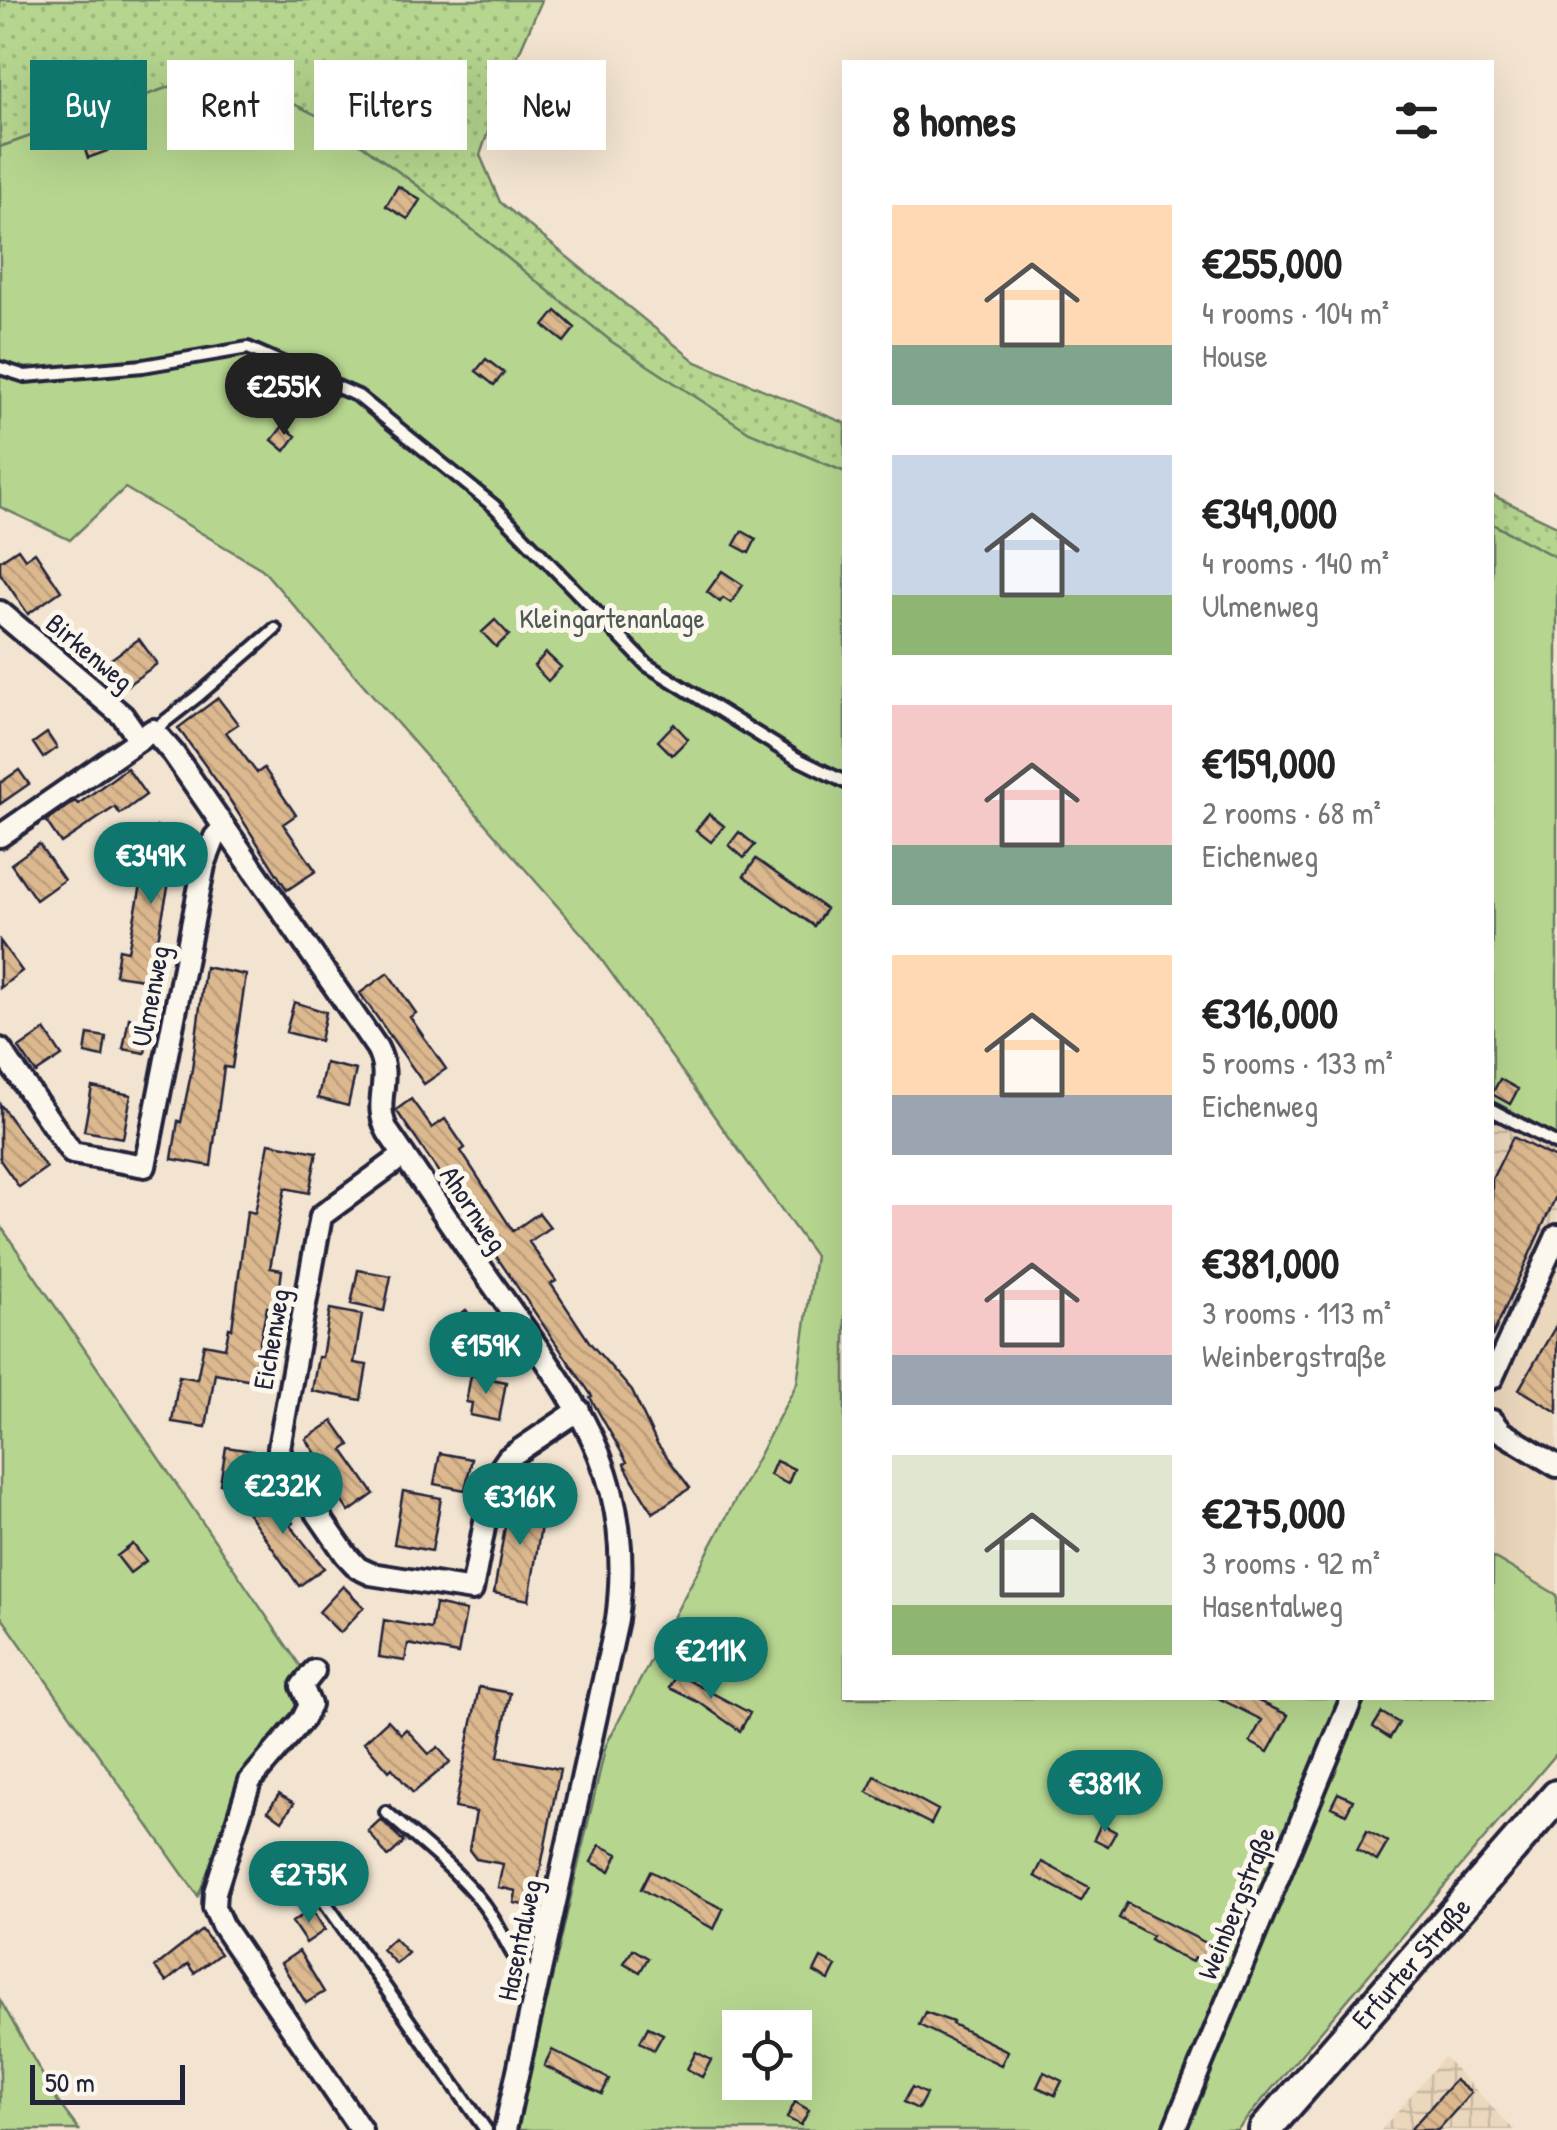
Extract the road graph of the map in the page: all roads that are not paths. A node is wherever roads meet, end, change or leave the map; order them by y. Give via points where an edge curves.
1 (0, 368) edge
2 (0, 612) edge
3 (274, 629) dead end
4 (146, 735) junction
5 (842, 781) edge
6 (224, 826) junction
7 (0, 836) edge
8 (0, 1048) edge
9 (1494, 1111) edge
10 (1557, 1144) edge
11 (404, 1155) junction
12 (1557, 1236) edge
13 (1494, 1374) edge
14 (580, 1410) junction
15 (1494, 1423) edge
16 (1557, 1466) edge
17 (314, 1671) dead end
18 (1351, 1700) edge
19 (585, 1762) joint
20 (1557, 1796) edge
21 (386, 1812) dead end
22 (317, 1891) dead end
23 (540, 1978) junction
24 (361, 2130) edge
25 (486, 2130) edge
26 (504, 2130) edge
27 (1174, 2130) edge
28 (1264, 2130) edge

1 - 5 lane via 25,376 248,348 358,396 494,506 647,665
2 - 4 street, Birkenweg
3 - 4 lane
4 - 6 street via 173,752
4 - 7 street
6 - 8 street, Ulmenweg via 204,864 145,1166 72,1152
6 - 11 street, Ahornweg via 377,1048 386,1074 381,1114
9 - 10 lane
11 - 14 street, Ahornweg
11 - 14 street, Eichenweg via 321,1216 279,1448 284,1466 346,1556 371,1574 472,1590 499,1468
12 - 13 street
14 - 19 street, Ahornweg via 607,1470 622,1562
15 - 16 street
17 - 24 street via 302,1686 310,1705 303,1720 250,1782 214,1907
18 - 27 street, Weinbergstraße
19 - 23 street, Hasentalweg
20 - 28 main road, Erfurter Straße
21 - 23 lane via 456,1872 517,1962
22 - 25 lane
23 - 26 street, Hasentalweg

